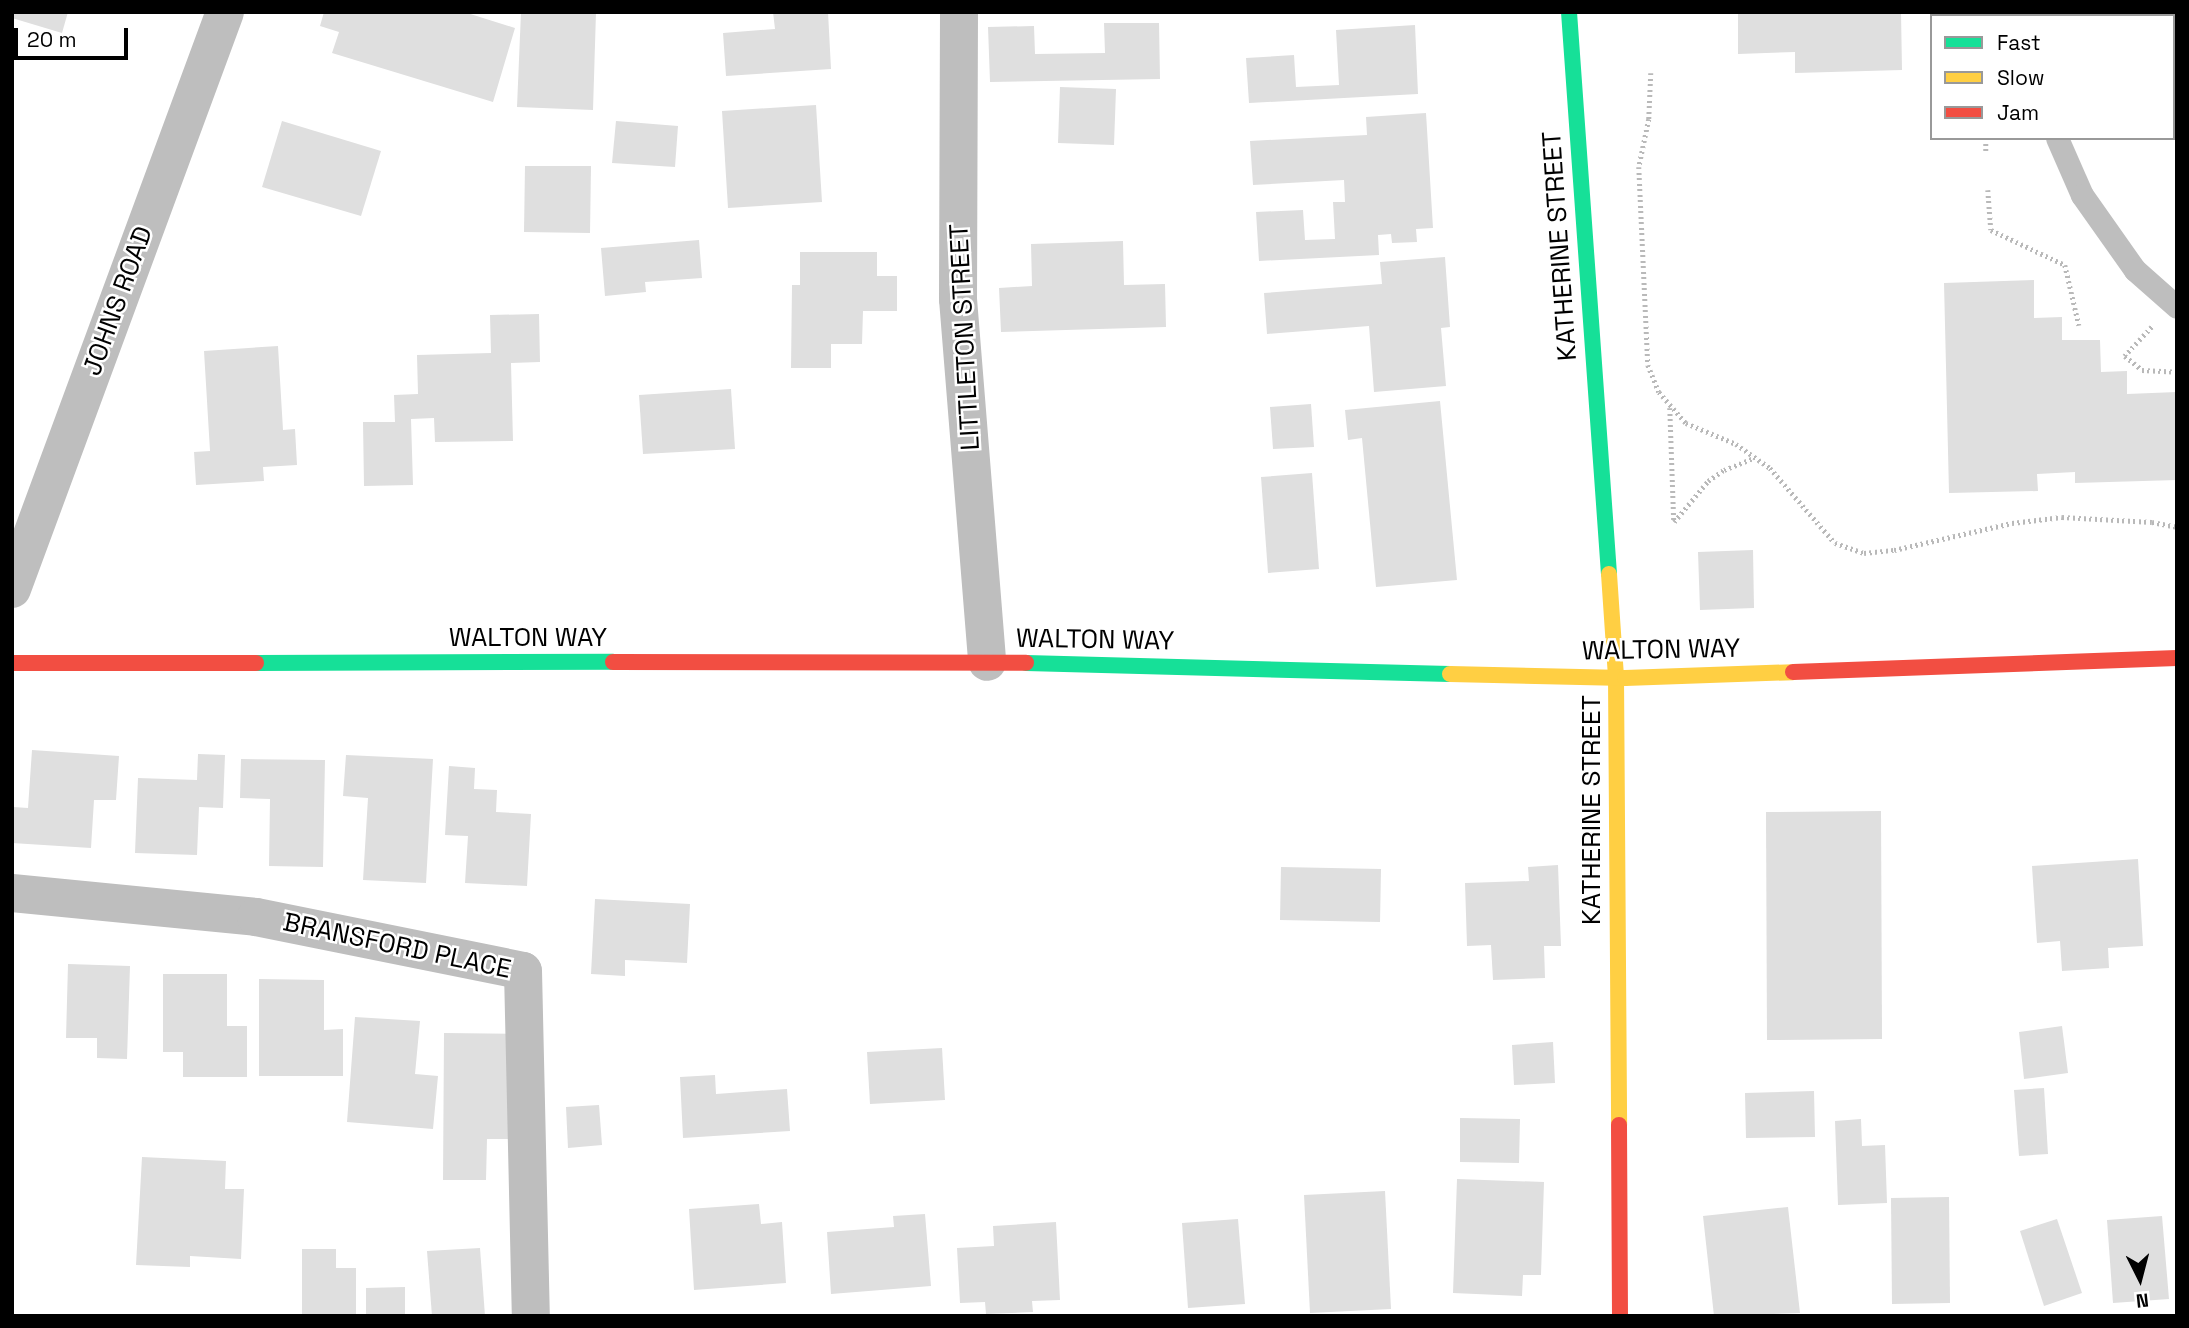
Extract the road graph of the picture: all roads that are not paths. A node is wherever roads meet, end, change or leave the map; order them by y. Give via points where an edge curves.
1 (225, 12) edge
2 (958, 12) edge
3 (1569, 12) edge
4 (2058, 140) edge
5 (2177, 307) edge
6 (16, 565) edge
7 (2177, 658) edge
8 (987, 662) junction
9 (12, 663) edge
10 (1616, 677) junction
11 (12, 893) edge
12 (531, 1316) edge
13 (1620, 1316) edge

1 - 6 street, JOHNS ROAD
2 - 8 street, LITTLETON STREET via 958,299
3 - 10 main road, KATHERINE STREET
4 - 5 lane via 2090,206 2135,270
7 - 10 main road, WALTON WAY
8 - 9 main road, WALTON WAY
8 - 10 main road, WALTON WAY
10 - 13 main road, KATHERINE STREET
11 - 12 street, BRANSFORD PLACE via 256,917 523,971

